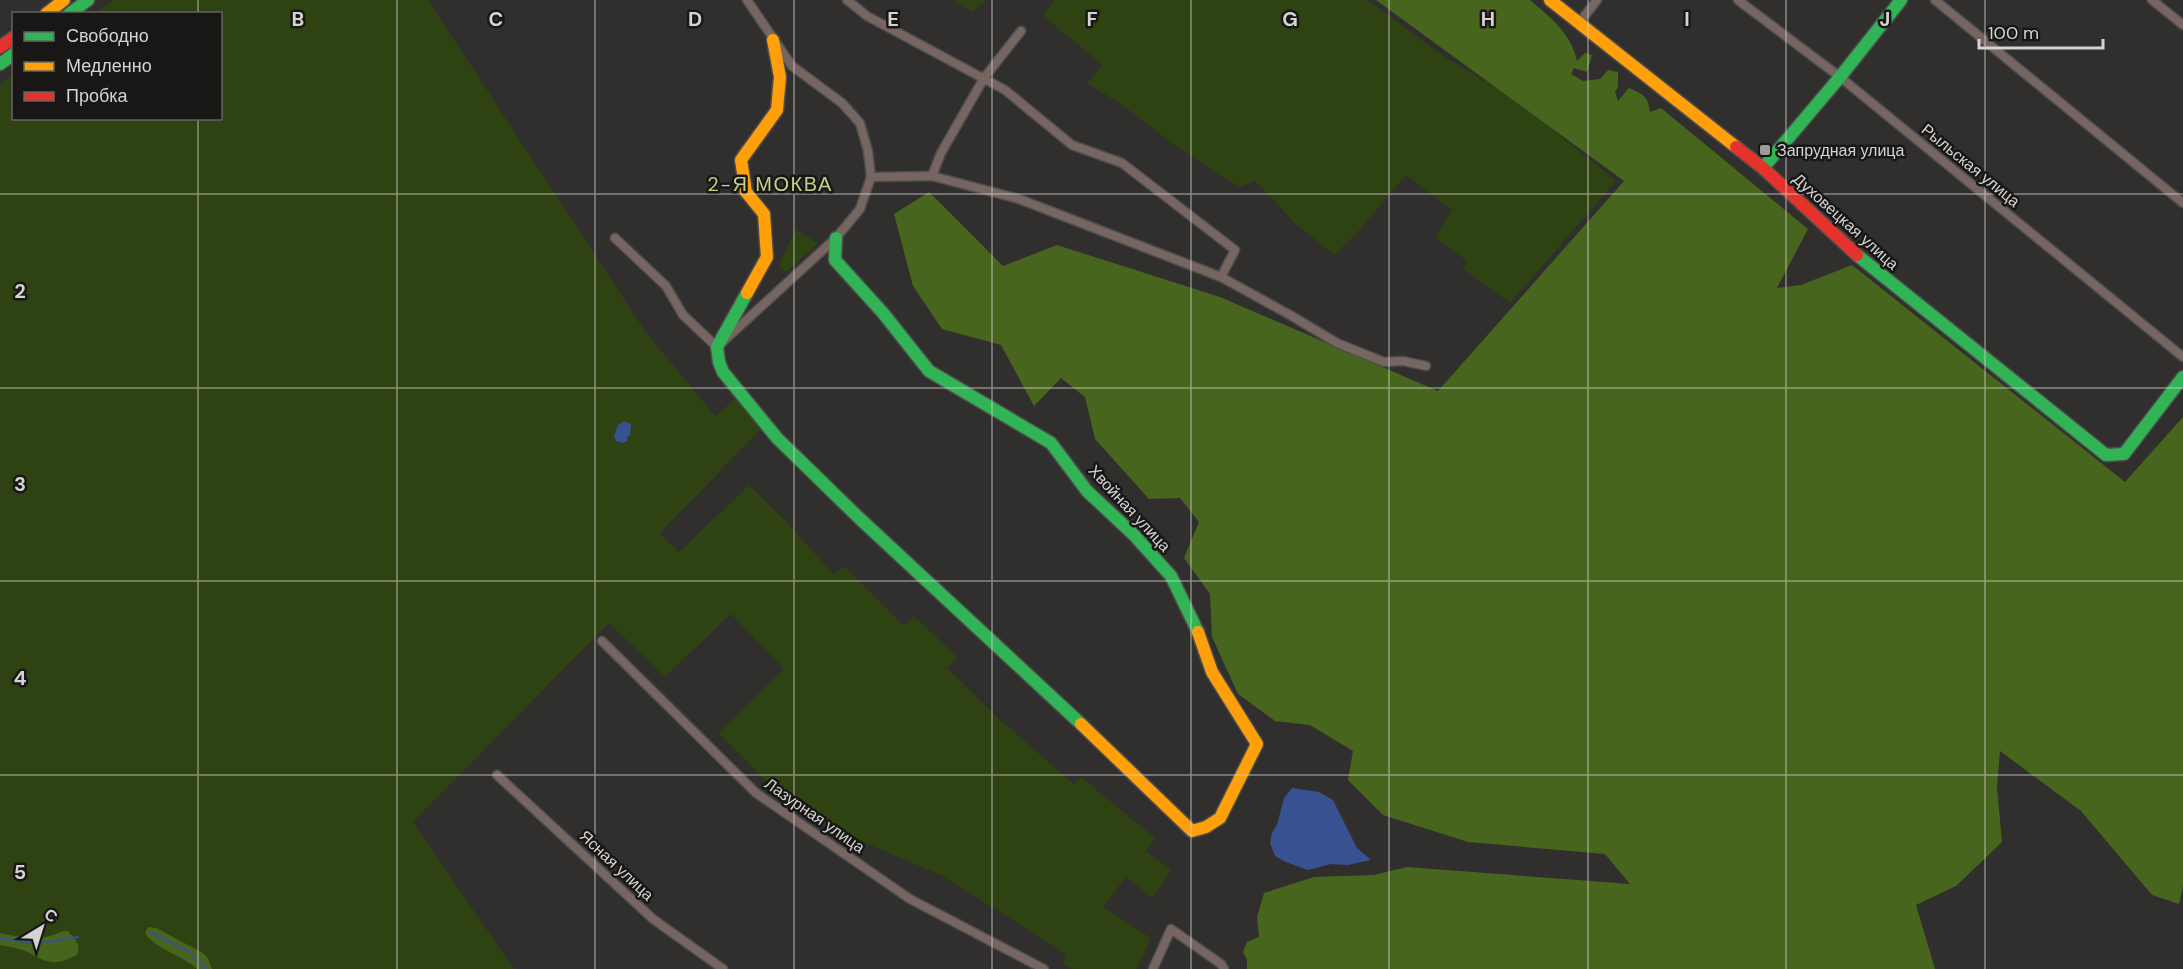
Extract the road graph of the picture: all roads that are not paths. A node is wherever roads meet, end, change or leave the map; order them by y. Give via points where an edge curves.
1 (64, 0) edge
2 (88, 0) edge
3 (747, 0) edge
4 (847, 0) edge
5 (1550, 0) edge
6 (1597, 0) edge
7 (1738, 0) edge
8 (1901, 0) edge
9 (1935, 0) edge
10 (2152, 0) edge
11 (49, 12) edge
12 (72, 12) edge
13 (1579, 22) junction
14 (2183, 25) edge
15 (1021, 31) dead end
16 (773, 40) junction
17 (1840, 77) junction
18 (984, 78) junction
19 (1763, 168) junction
20 (932, 176) junction
21 (871, 177) junction
22 (2183, 202) edge
23 (615, 238) dead end
24 (836, 238) junction
25 (1221, 278) junction
26 (717, 348) junction
27 (2183, 357) edge
28 (1426, 366) dead end
29 (2183, 376) edge
30 (602, 641) dead end
31 (497, 775) dead end
32 (723, 969) edge
33 (1044, 969) edge
34 (1153, 969) edge
35 (1224, 969) edge

1 - 11 main road
2 - 12 main road
3 - 16 street
4 - 18 street via 867,16
5 - 13 main road, Духовецкая улица
6 - 13 street
7 - 17 street, Рыльская улица
8 - 17 main road
9 - 22 street
10 - 14 street
13 - 19 main road, Духовецкая улица
15 - 18 street
16 - 21 street via 792,66 860,123
16 - 26 main road via 780,77 777,110 741,160 746,192 764,214 767,257
17 - 19 main road
17 - 27 street, Рыльская улица
18 - 20 street
18 - 25 street via 1005,90 1072,145 1122,163 1235,250
19 - 29 main road, Духовецкая улица via 1848,248 2106,455 2124,454
20 - 21 street
20 - 25 street via 1019,199
21 - 24 street via 860,209
23 - 26 street via 666,286 683,315
24 - 26 street
24 - 26 main road, Хвойная улица via 835,260 929,370 1051,443 1087,491 1171,576 1212,672 1257,744 1220,818 1192,831 777,438 723,372
25 - 28 street via 1336,343 1383,362
30 - 33 street, Лазурная улица via 756,793 910,899
31 - 32 street, Ясная улица via 653,919
34 - 35 street via 1171,929

